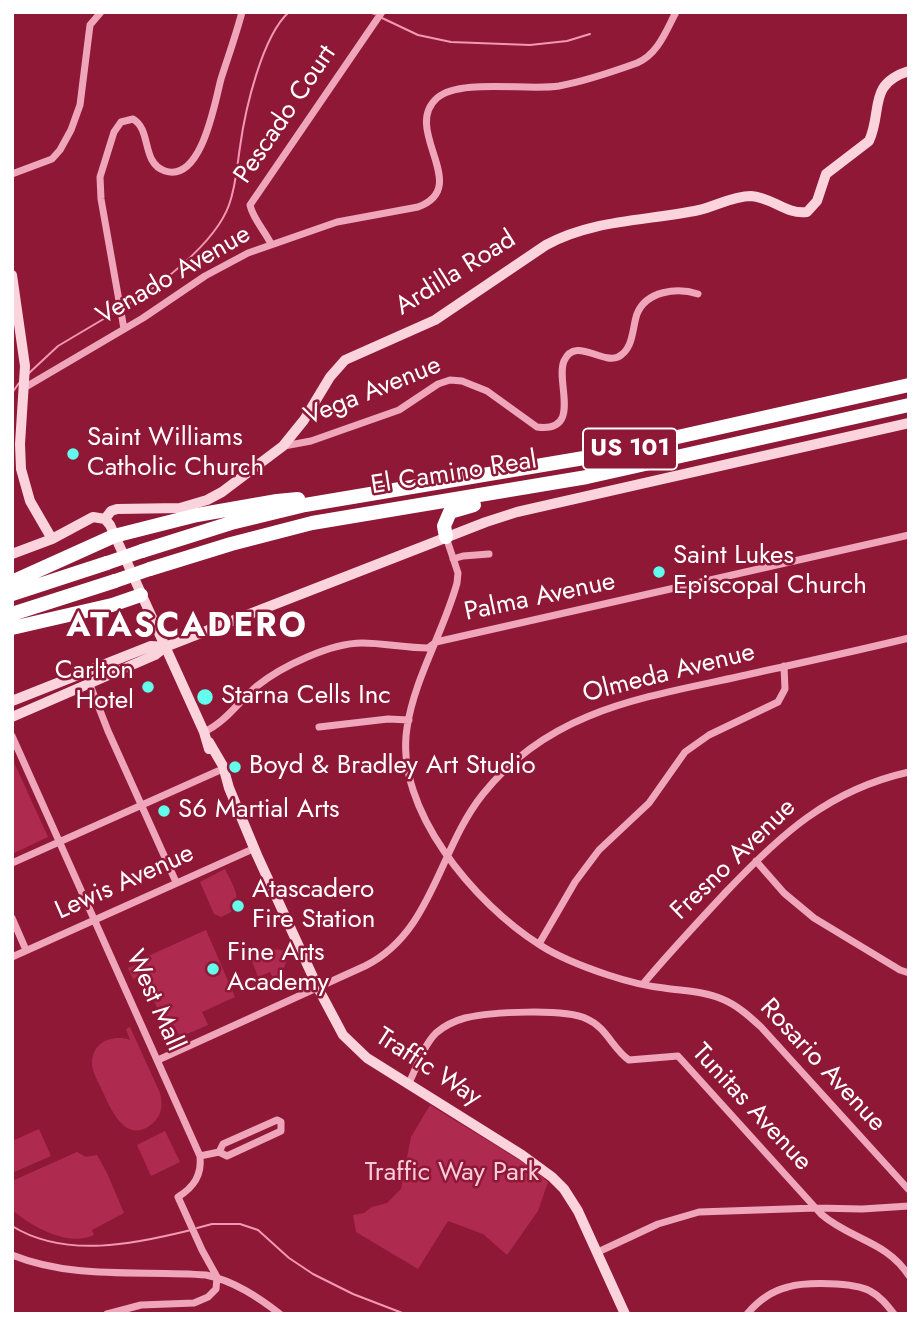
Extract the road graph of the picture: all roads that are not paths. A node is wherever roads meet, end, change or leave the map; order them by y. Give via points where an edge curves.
1 (101, 12) edge
2 (242, 12) edge
3 (382, 12) edge
4 (676, 12) edge
5 (909, 71) edge
6 (12, 174) edge
7 (271, 244) junction
8 (12, 275) edge
9 (698, 294) dead end
10 (124, 329) junction
11 (909, 385) edge
12 (24, 388) junction
13 (909, 405) edge
14 (909, 423) edge
15 (283, 446) junction
16 (516, 489) junction
17 (349, 496) junction
18 (105, 519) junction
19 (909, 535) edge
20 (114, 536) junction
21 (446, 537) junction
22 (52, 539) junction
23 (12, 554) edge
24 (489, 554) dead end
25 (453, 559) junction
26 (12, 582) edge
27 (12, 594) edge
28 (141, 595) junction
29 (12, 614) edge
30 (12, 628) edge
31 (909, 638) edge
32 (436, 642) junction
33 (165, 647) junction
34 (784, 666) junction
35 (87, 678) junction
36 (12, 701) edge
37 (12, 717) edge
38 (409, 719) junction
39 (319, 727) dead end
40 (12, 736) edge
41 (206, 737) junction
42 (218, 771) junction
43 (909, 772) edge
44 (229, 789) junction
45 (141, 804) junction
46 (59, 842) junction
47 (256, 848) junction
48 (447, 854) junction
49 (756, 861) junction
50 (12, 863) edge
51 (176, 883) junction
52 (12, 918) edge
53 (95, 919) junction
54 (539, 944) junction
55 (26, 950) junction
56 (12, 957) edge
57 (909, 973) edge
58 (643, 984) junction
59 (318, 988) junction
60 (158, 1060) junction
61 (408, 1085) junction
62 (219, 1152) junction
63 (200, 1156) junction
64 (909, 1190) edge
65 (909, 1206) edge
66 (816, 1208) junction
67 (597, 1252) junction
68 (12, 1255) edge
69 (909, 1276) edge
70 (218, 1277) junction
71 (107, 1314) edge
72 (280, 1314) edge
73 (625, 1314) edge
74 (747, 1314) edge
75 (894, 1314) edge

1 - 6 street via 90,25 80,105 71,130 52,159
2 - 10 street via 208,132 185,168 172,172 156,166 133,119 121,122 114,132 101,170 101,199
3 - 7 street, Pescado Court via 250,205
4 - 7 street, Venado Avenue via 654,51 622,68 560,86 478,87 443,94 432,104 426,120 440,179 429,202 337,222
5 - 15 street, Ardilla Road via 884,86 869,142 827,174 817,201 807,212 792,212 750,196 566,235 435,320 345,360
7 - 10 street, Venado Avenue via 205,276
8 - 12 street via 24,352
9 - 15 street, Vega Avenue via 675,290 647,301 627,349 616,357 581,350 570,354 562,370 566,407 551,426 537,427 487,391 450,380 399,410 311,441
10 - 12 street, Venado Avenue
11 - 17 highway, El Camino Real / US 101 via 584,458
12 - 22 street via 23,479 34,510
13 - 16 highway, El Camino Real / US 101
14 - 21 street, El Camino Real via 517,512
15 - 18 street, Ardilla Road via 206,500 173,508 117,509
16 - 21 highway via 498,499 454,509 445,520
16 - 29 highway, El Camino Real / US 101, bridge via 312,523
17 - 20 highway via 277,501
17 - 27 highway, El Camino Real / US 101, bridge via 258,516
18 - 20 street, Traffic Way
18 - 22 street, Ardilla Road via 93,517
19 - 32 street, Palma Avenue
20 - 26 highway
20 - 28 street, Traffic Way
21 - 25 street, Rosario Avenue
21 - 33 street, El Camino Real
22 - 23 street, Ardilla Road
24 - 25 street
25 - 32 street, Rosario Avenue via 457,583
28 - 30 highway
28 - 33 street, Traffic Way
31 - 34 street, Olmeda Avenue
32 - 38 street, Rosario Avenue
32 - 41 street, Palma Avenue via 428,648 358,643 332,648 266,680
33 - 35 street, El Camino Real via 160,653
33 - 41 street, Traffic Way
34 - 48 street, Olmeda Avenue via 640,698 577,719 535,745 501,774 469,812
34 - 54 street via 785,689 778,702 709,735 685,752 649,803 599,850
35 - 36 street, El Camino Real
35 - 37 street, El Camino Real
35 - 45 street
38 - 39 street
38 - 48 street, Rosario Avenue via 405,752 411,787
40 - 46 street, West Mall
41 - 42 street, Traffic Way
41 - 44 street, Traffic Way via 223,766
42 - 44 street, Traffic Way
42 - 45 street
43 - 49 street, Fresno Avenue via 871,782 827,803
44 - 47 street, Traffic Way
45 - 46 street
45 - 51 street
46 - 50 street
46 - 53 street, West Mall
47 - 51 street, Lewis Avenue
47 - 59 street, Traffic Way
48 - 54 street, Rosario Avenue via 468,882
48 - 59 street, Olmeda Avenue via 417,920 398,944 374,962
49 - 57 street via 814,918
49 - 58 street, Fresno Avenue
51 - 53 street, Lewis Avenue
52 - 55 street
53 - 55 street, Lewis Avenue
53 - 60 street, West Mall
54 - 58 street, Rosario Avenue via 556,955
55 - 56 street, Lewis Avenue
58 - 64 street, Rosario Avenue via 709,995 736,1006 761,1027
59 - 60 street, Olmeda Avenue
59 - 61 street, Traffic Way via 351,1044
60 - 63 street, West Mall
61 - 66 street, Tunitas Avenue via 431,1039 455,1022 489,1015 577,1015 592,1021 629,1060 678,1056
61 - 67 street, Traffic Way via 545,1170 572,1201
62 - 62 street via 227,1156 281,1131 281,1122 276,1120 223,1144
62 - 63 street
63 - 70 street via 200,1175 178,1197
65 - 66 street
66 - 67 street via 685,1215
66 - 69 street via 839,1229 887,1251
67 - 73 street, Traffic Way
68 - 70 street via 82,1272
70 - 71 street via 214,1292 194,1303 141,1305
70 - 72 street
74 - 75 street via 759,1300 782,1289 814,1285 871,1291

